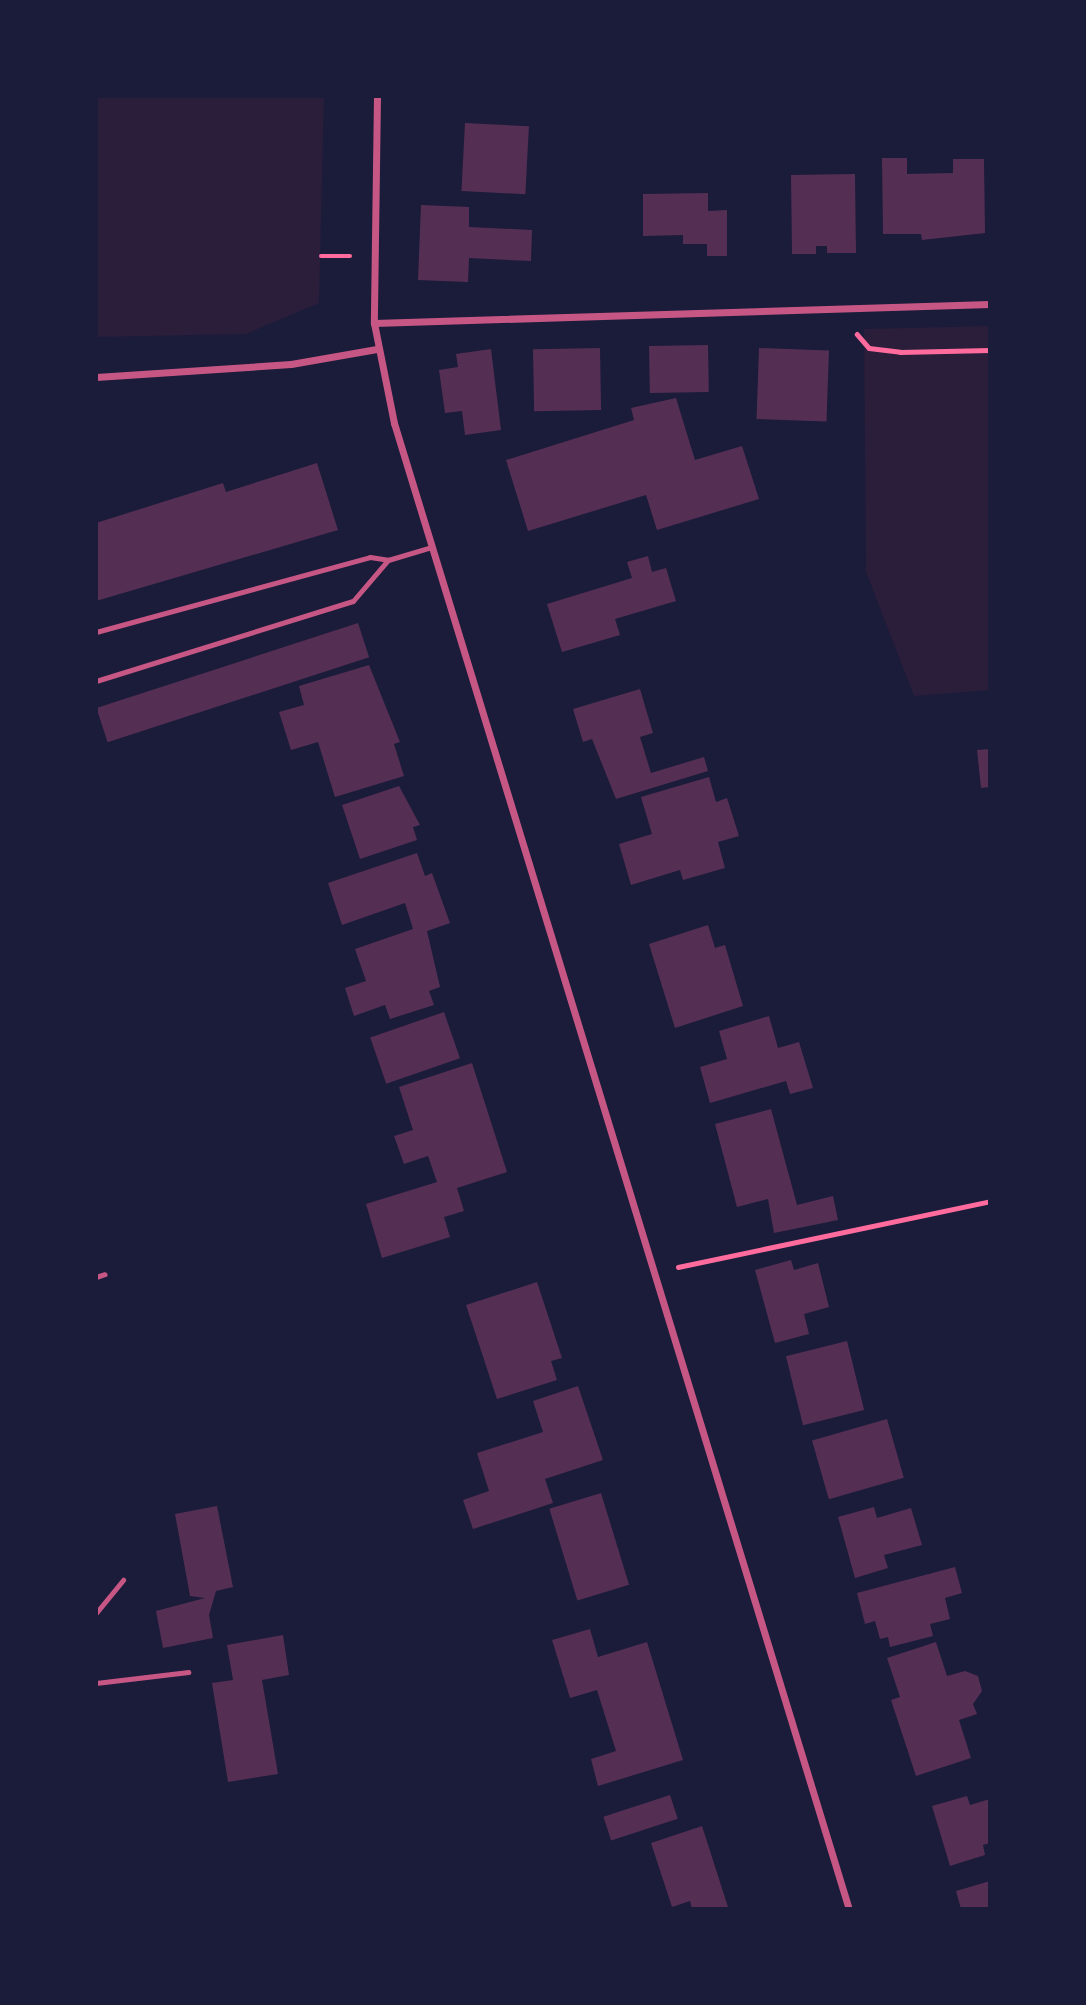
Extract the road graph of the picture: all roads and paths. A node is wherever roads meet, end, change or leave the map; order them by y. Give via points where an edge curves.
1 (377, 96) edge
2 (990, 304) edge
3 (851, 307) junction
4 (374, 323) junction
5 (377, 349) junction
6 (990, 350) edge
7 (96, 377) edge
8 (432, 547) junction
9 (388, 561) junction
10 (96, 632) edge
11 (96, 681) edge
12 (990, 1201) edge
13 (656, 1272) junction
14 (105, 1275) dead end
15 (96, 1278) edge
16 (123, 1580) dead end
17 (96, 1613) edge
18 (188, 1672) dead end
19 (96, 1683) edge
20 (849, 1909) edge

1 - 4 street
2 - 3 street
3 - 4 street
3 - 6 path via 852,322 869,348
4 - 5 street
5 - 7 street via 290,364
5 - 8 street
8 - 9 lane
8 - 13 street
9 - 10 lane via 370,557
9 - 11 lane via 353,601
12 - 13 path
13 - 20 street
14 - 15 lane
16 - 17 lane
18 - 19 lane

